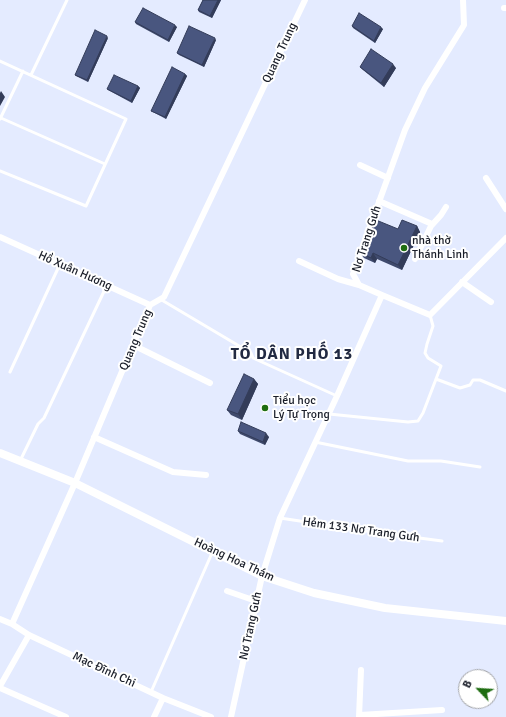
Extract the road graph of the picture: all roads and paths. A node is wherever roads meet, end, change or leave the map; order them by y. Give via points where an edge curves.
1 (67, 0) edge
2 (305, 0) edge
3 (463, 0) edge
4 (0, 61) edge
5 (23, 71) junction
6 (31, 75) junction
7 (0, 118) edge
8 (105, 164) junction
9 (360, 165) dead end
10 (0, 170) edge
11 (388, 178) junction
12 (486, 178) dead end
13 (379, 200) junction
14 (446, 207) dead end
15 (506, 209) edge
16 (432, 224) junction
17 (0, 237) edge
18 (506, 238) edge
19 (415, 259) dead end
20 (299, 261) dead end
21 (60, 264) junction
22 (462, 282) junction
23 (107, 285) junction
24 (359, 285) junction
25 (382, 295) junction
26 (160, 299) junction
27 (491, 302) dead end
28 (150, 305) junction
29 (430, 316) junction
30 (133, 345) junction
31 (10, 372) dead end
32 (436, 379) junction
33 (210, 383) dead end
34 (506, 392) edge
35 (337, 396) junction
36 (329, 414) junction
37 (94, 437) junction
38 (315, 442) junction
39 (0, 453) edge
40 (20, 461) junction
41 (480, 468) dead end
42 (206, 474) dead end
43 (75, 483) junction
44 (280, 518) junction
45 (442, 541) dead end
46 (212, 551) junction
47 (262, 576) junction
48 (228, 591) dead end
49 (256, 601) junction
50 (0, 619) edge
51 (506, 621) edge
52 (12, 624) junction
53 (29, 635) junction
54 (361, 670) dead end
55 (0, 687) edge
56 (151, 692) junction
57 (163, 698) junction
58 (442, 710) dead end
59 (207, 716) edge
60 (359, 716) edge
61 (66, 717) edge
62 (154, 717) edge
63 (231, 717) edge

1 - 6 lane
2 - 26 street, Quang Trung via 164,297
3 - 11 street, Nơ Trang Gưh via 464,25 425,88 405,130
4 - 5 lane
5 - 6 lane
5 - 7 lane
6 - 8 lane via 126,119
7 - 8 lane
8 - 10 lane via 86,206
9 - 11 street
11 - 13 street, Nơ Trang Gưh
12 - 15 street
13 - 16 street
13 - 24 street, Nơ Trang Gưh via 352,274
14 - 16 street
16 - 19 street
17 - 21 street, Hồ Xuân Hương
18 - 22 street
20 - 24 street via 338,279
21 - 23 street, Hồ Xuân Hương
21 - 31 lane
22 - 27 street
22 - 29 street
23 - 28 street, Hồ Xuân Hương
23 - 40 lane via 44,418 38,424
24 - 25 street, Nơ Trang Gưh
25 - 29 street
25 - 35 street, Nơ Trang Gưh
26 - 28 street, Quang Trung
26 - 35 lane via 250,353 253,358
28 - 30 street, Quang Trung
29 - 32 lane via 433,326 425,353 441,366
30 - 33 street
30 - 37 street, Quang Trung
32 - 34 lane via 460,388 470,385 473,380 480,380
32 - 36 lane via 418,420 408,422
35 - 36 street, Nơ Trang Gưh
36 - 38 street, Nơ Trang Gưh
37 - 42 street via 173,472
37 - 43 street, Quang Trung
38 - 41 lane via 408,461 441,461
38 - 44 street, Nơ Trang Gưh
39 - 40 street, Hoàng Hoa Thám
40 - 43 street, Hoàng Hoa Thám
43 - 46 street, Hoàng Hoa Thám
43 - 52 street, Quang Trung
44 - 45 lane, Hẻm 133 Nơ Trang Gưh
44 - 47 street, Nơ Trang Gưh
46 - 47 street, Hoàng Hoa Thám
46 - 56 lane
47 - 49 street, Nơ Trang Gưh
47 - 51 street, Hoàng Hoa Thám via 314,593 384,608
48 - 49 street
49 - 63 street, Nơ Trang Gưh
50 - 52 street, Mạc Đĩnh Chi
52 - 53 street, Mạc Đĩnh Chi
53 - 55 street
53 - 56 street, Mạc Đĩnh Chi
54 - 60 street
55 - 61 street
56 - 57 street, Mạc Đĩnh Chi
57 - 59 street, Mạc Đĩnh Chi
57 - 62 street
58 - 60 street

